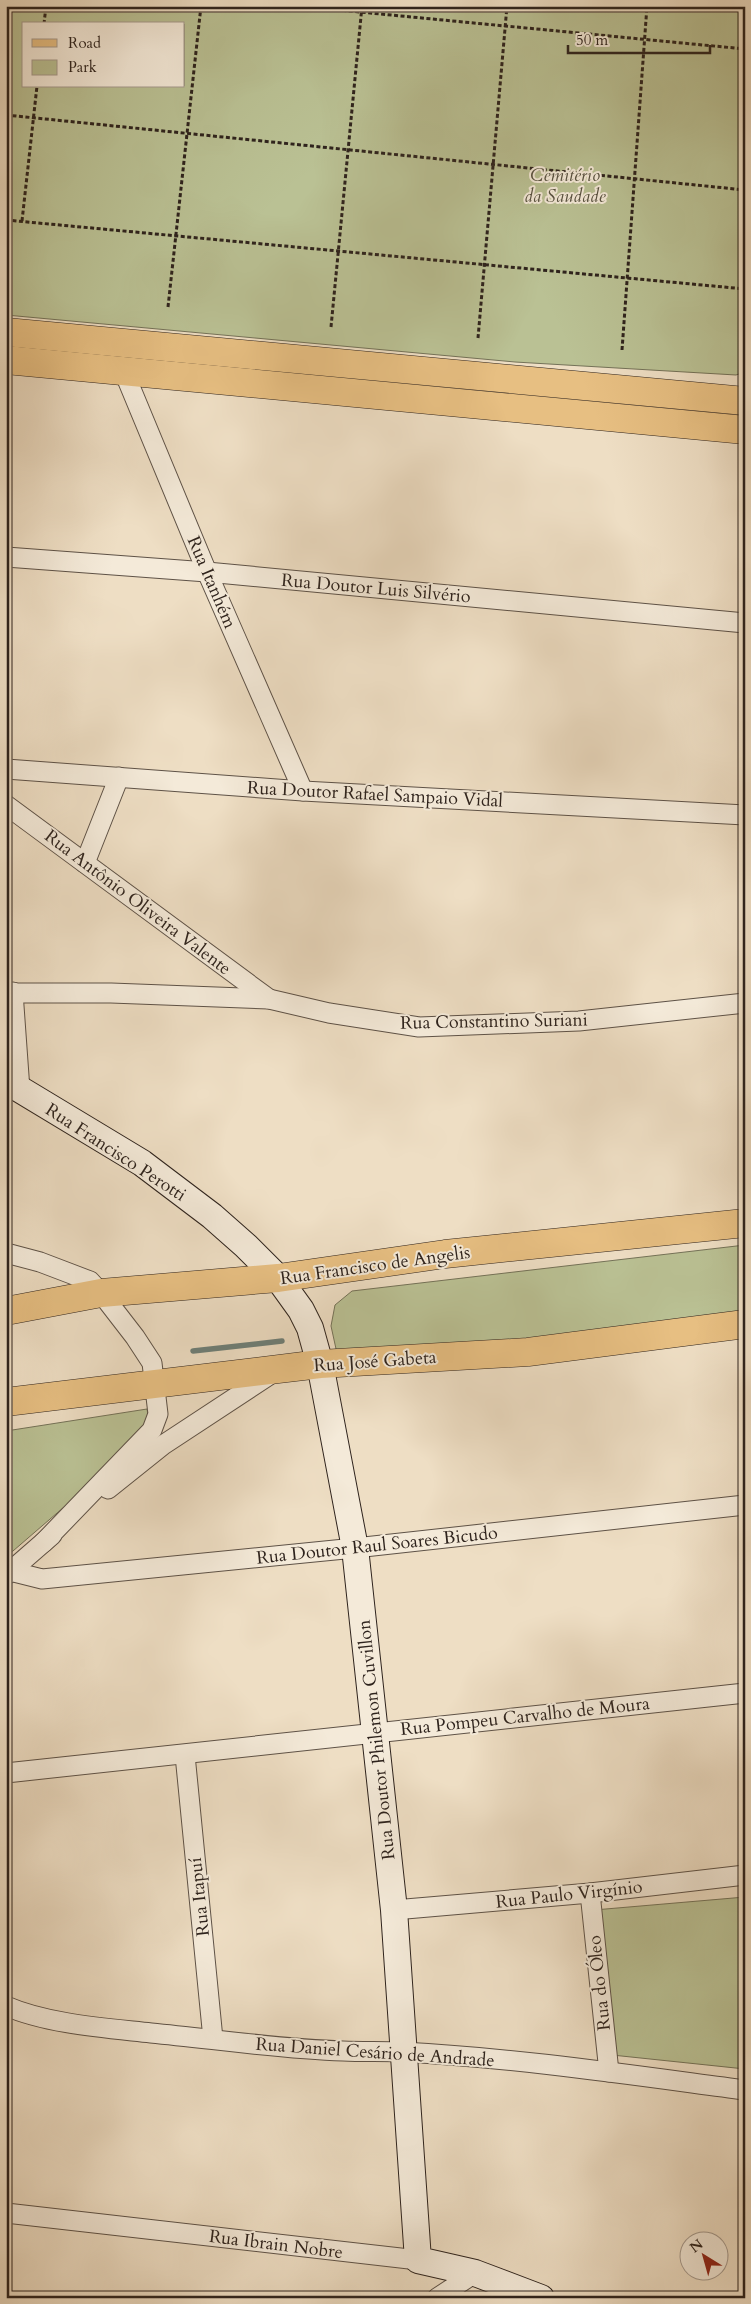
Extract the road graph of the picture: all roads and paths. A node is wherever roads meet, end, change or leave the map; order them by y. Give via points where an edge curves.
1 (46, 6) edge
2 (201, 6) edge
3 (297, 6) edge
4 (362, 6) edge
5 (507, 6) edge
6 (647, 6) edge
7 (361, 12) junction
8 (44, 22) edge
9 (505, 26) junction
10 (644, 39) junction
11 (745, 49) edge
12 (37, 88) edge
13 (6, 115) edge
14 (34, 118) junction
15 (187, 133) junction
16 (348, 150) junction
17 (493, 164) junction
18 (634, 179) junction
19 (745, 190) edge
20 (6, 220) edge
21 (22, 221) junction
22 (176, 236) junction
23 (338, 251) junction
24 (485, 264) junction
25 (627, 278) junction
26 (745, 288) edge
27 (168, 307) dead end
28 (331, 327) dead end
29 (745, 328) edge
30 (6, 332) edge
31 (478, 338) dead end
32 (622, 350) dead end
33 (744, 352) edge
34 (6, 360) edge
35 (124, 372) junction
36 (742, 400) edge
37 (745, 430) edge
38 (6, 557) edge
39 (207, 572) junction
40 (745, 623) edge
41 (7, 767) edge
42 (119, 777) junction
43 (303, 790) junction
44 (6, 804) edge
45 (745, 814) edge
46 (85, 863) junction
47 (10, 993) edge
48 (269, 999) junction
49 (745, 1003) edge
50 (13, 1086) edge
51 (745, 1223) edge
52 (246, 1246) joint
53 (6, 1253) edge
54 (278, 1278) junction
55 (101, 1293) junction
56 (6, 1311) edge
57 (745, 1324) edge
58 (320, 1364) junction
59 (279, 1368) junction
60 (154, 1383) junction
61 (6, 1402) edge
62 (745, 1504) edge
63 (43, 1543) junction
64 (355, 1548) junction
65 (8, 1573) edge
66 (745, 1693) edge
67 (374, 1732) junction
68 (185, 1755) junction
69 (6, 1773) edge
70 (745, 1875) edge
71 (590, 1893) junction
72 (394, 1910) junction
73 (6, 2006) edge
74 (213, 2039) junction
75 (403, 2052) junction
76 (609, 2072) junction
77 (745, 2090) edge
78 (6, 2213) edge
79 (418, 2260) junction
80 (475, 2273) junction
81 (437, 2298) edge
82 (542, 2298) edge

1 - 8 path
2 - 15 path
3 - 7 path
4 - 7 path
5 - 9 path
6 - 10 path
7 - 9 path
7 - 16 path
9 - 10 path
9 - 17 path
10 - 11 path
10 - 18 path
12 - 14 path
13 - 14 path
14 - 15 path
14 - 21 path
15 - 16 path
15 - 22 path
16 - 17 path
16 - 23 path
17 - 18 path
17 - 24 path
18 - 19 path
18 - 25 path
20 - 21 path
21 - 22 path
22 - 23 path
22 - 27 path
23 - 24 path
23 - 28 path
24 - 25 path
24 - 31 path
25 - 26 path
25 - 32 path
29 - 33 path
30 - 36 main road
34 - 35 main road
35 - 37 main road
35 - 39 street, Rua Itanhém
38 - 39 street, Rua Doutor Luis Silvério
39 - 40 street, Rua Doutor Luis Silvério
39 - 43 street, Rua Itanhém
41 - 42 street, Rua Doutor Rafael Sampaio Vidal
42 - 43 street, Rua Doutor Rafael Sampaio Vidal
42 - 46 street
43 - 45 street, Rua Doutor Rafael Sampaio Vidal
44 - 46 street, Rua Antônio Oliveira Valente
46 - 48 street, Rua Antônio Oliveira Valente
47 - 48 street, Rua Constantino Suriani
47 - 50 street
48 - 49 street, Rua Constantino Suriani via 329,1014 419,1027 579,1021
50 - 52 street, Rua Francisco Perotti via 142,1163
51 - 54 main road, Rua Francisco de Angelis via 445,1254
52 - 54 street, Rua Doutor Philemon Cuvillon
53 - 55 street via 90,1281
54 - 55 main road, Rua Francisco de Angelis
54 - 58 street, Rua Doutor Philemon Cuvillon via 308,1322
55 - 56 main road, Rua Francisco de Angelis
55 - 60 street via 152,1362
57 - 58 main road, Rua José Gabeta via 528,1352
58 - 59 main road, Rua José Gabeta
58 - 64 street, Rua Doutor Philemon Cuvillon
59 - 60 main road, Rua José Gabeta
59 - 63 street via 163,1445
60 - 61 main road, Rua José Gabeta
60 - 63 street via 158,1414 152,1430
62 - 64 street, Rua Doutor Raul Soares Bicudo
63 - 65 street
64 - 65 street, Rua Doutor Raul Soares Bicudo via 42,1579
64 - 67 street, Rua Doutor Philemon Cuvillon
66 - 67 street, Rua Pompeu Carvalho de Moura
67 - 68 street, Rua Pompeu Carvalho de Moura
67 - 72 street, Rua Doutor Philemon Cuvillon
68 - 69 street, Rua Pompeu Carvalho de Moura
68 - 74 street, Rua Itapuí
70 - 71 street, Rua Paulo Virgínio
71 - 72 street, Rua Paulo Virgínio
71 - 76 street, Rua do Óleo
72 - 75 street, Rua Doutor Philemon Cuvillon
73 - 74 street, Rua Daniel Cesário de Andrade via 72,2023
74 - 75 street, Rua Daniel Cesário de Andrade via 342,2051
75 - 76 street, Rua Daniel Cesário de Andrade
75 - 79 street, Rua Doutor Philemon Cuvillon
76 - 77 street, Rua Daniel Cesário de Andrade
78 - 79 street, Rua Ibrain Nobre
79 - 80 street, Rua Ibrain Nobre
80 - 81 street
80 - 82 street, Rua Ibrain Nobre

